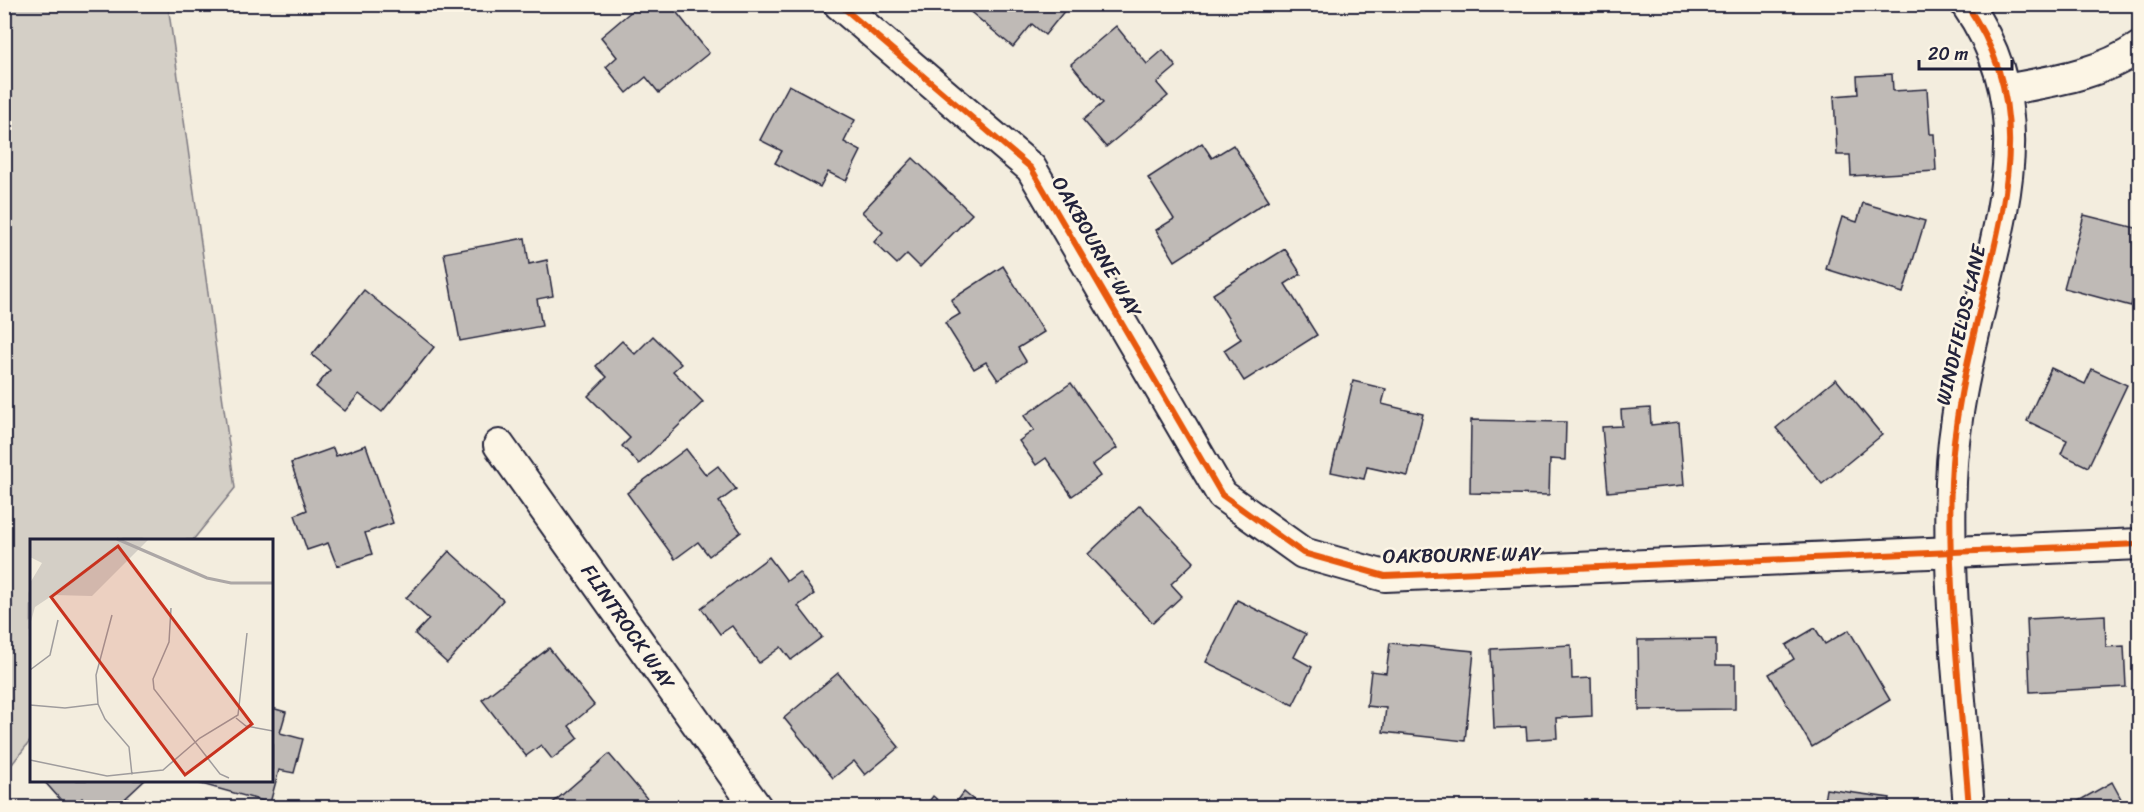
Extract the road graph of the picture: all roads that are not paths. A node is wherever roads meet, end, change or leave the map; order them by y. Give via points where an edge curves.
1 (839, 4) edge
2 (1966, 4) edge
3 (2139, 47) edge
4 (2005, 90) junction
5 (499, 446) dead end
6 (2139, 544) edge
7 (1950, 552) junction
8 (758, 807) edge
9 (1969, 807) edge

1 - 7 street, OAKBOURNE WAY via 1031,168 1222,495 1303,553 1384,576
2 - 4 street, WINDFIELDS LANE via 1993,52
3 - 4 street via 2126,57 2076,77
4 - 7 street, WINDFIELDS LANE via 2009,166 1999,233 1956,421
5 - 8 street, FLINTROCK WAY
6 - 7 street, OAKBOURNE WAY
7 - 9 street, WINDFIELDS LANE

